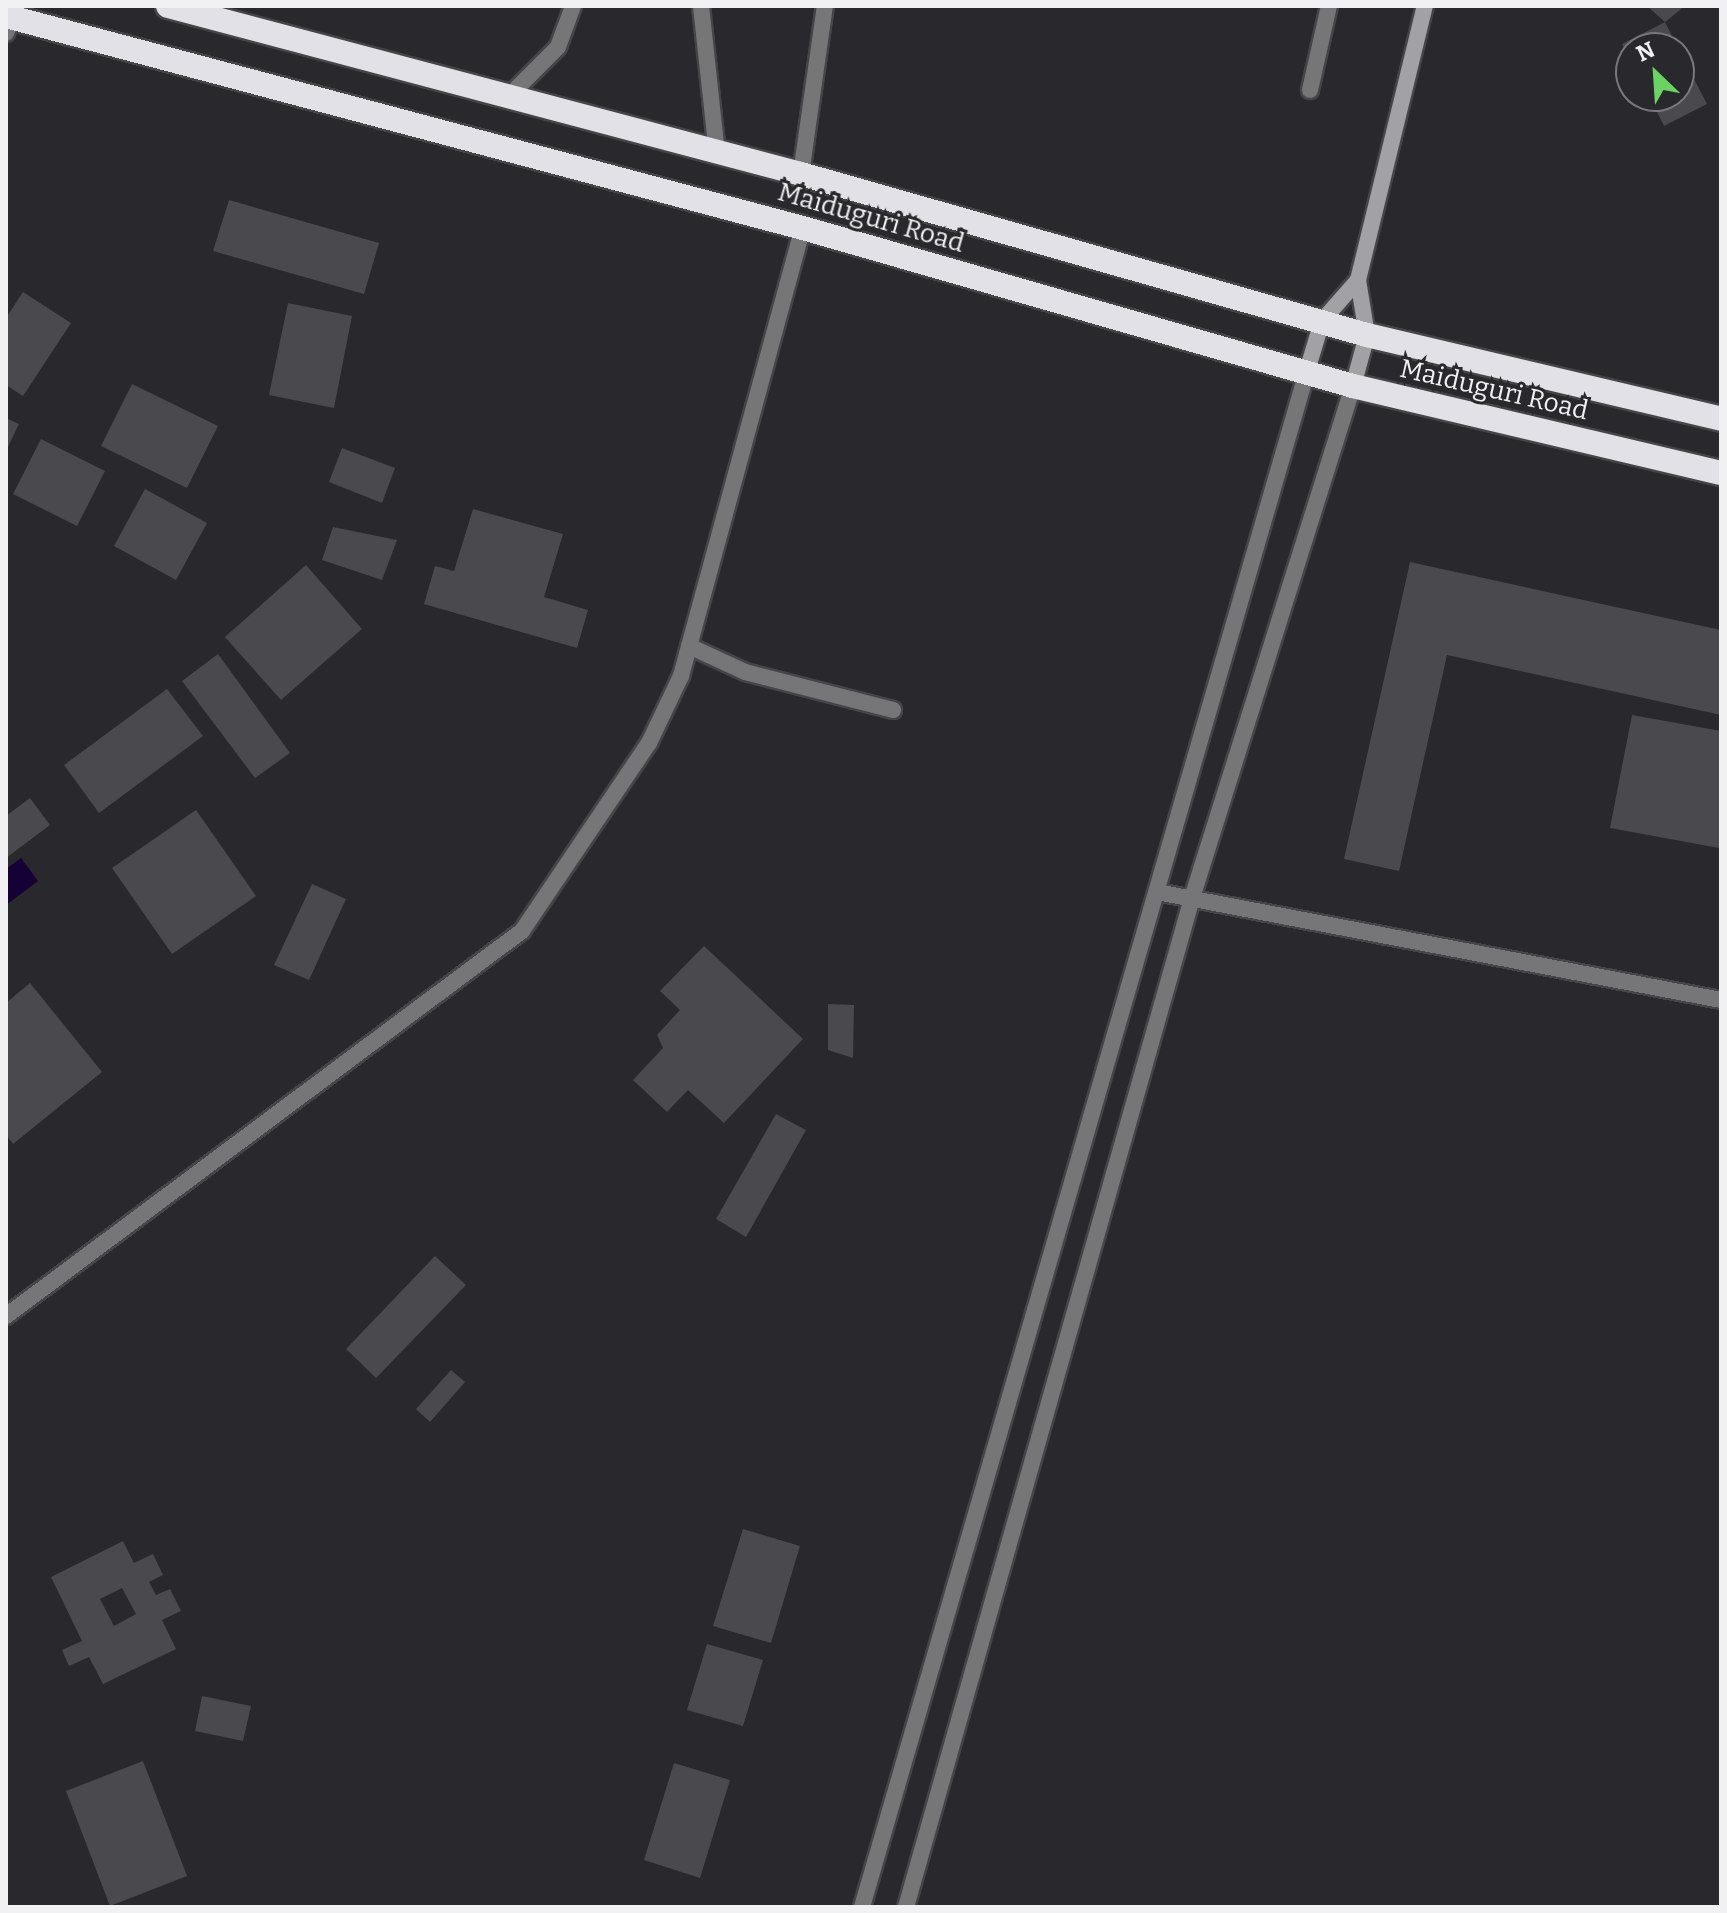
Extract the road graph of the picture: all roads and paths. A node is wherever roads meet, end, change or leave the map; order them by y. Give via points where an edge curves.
1 (168, 6) edge
2 (573, 6) edge
3 (701, 6) edge
4 (825, 6) edge
5 (1329, 6) edge
6 (1425, 6) edge
7 (11, 18) edge
8 (1310, 90) dead end
9 (507, 98) junction
10 (717, 153) junction
11 (801, 174) junction
12 (803, 228) junction
13 (1358, 280) junction
14 (1322, 321) junction
15 (1367, 335) junction
16 (1307, 371) junction
17 (1353, 386) junction
18 (1721, 419) edge
19 (1721, 473) edge
20 (689, 646) junction
21 (893, 710) dead end
22 (1157, 892) junction
23 (1192, 898) junction
24 (1721, 1000) edge
25 (6, 1316) edge
26 (862, 1907) edge
27 (906, 1907) edge

1 - 9 highway, Maiduguri Road
2 - 9 street via 558,47
3 - 10 street
4 - 11 street
5 - 8 street
6 - 13 street
7 - 12 highway, Maiduguri Road
9 - 10 highway, Maiduguri Road
10 - 11 highway, Maiduguri Road
11 - 14 highway, Maiduguri Road
12 - 16 highway, Maiduguri Road
12 - 20 street
13 - 14 street
13 - 15 street
14 - 15 highway, Maiduguri Road
14 - 16 street
15 - 17 street
15 - 18 highway, Maiduguri Road
16 - 17 highway, Maiduguri Road
16 - 22 street
17 - 19 highway, Maiduguri Road
17 - 23 street
20 - 21 street via 745,672
20 - 25 street via 649,743 522,931
22 - 23 street
22 - 26 street
23 - 24 street
23 - 27 street

